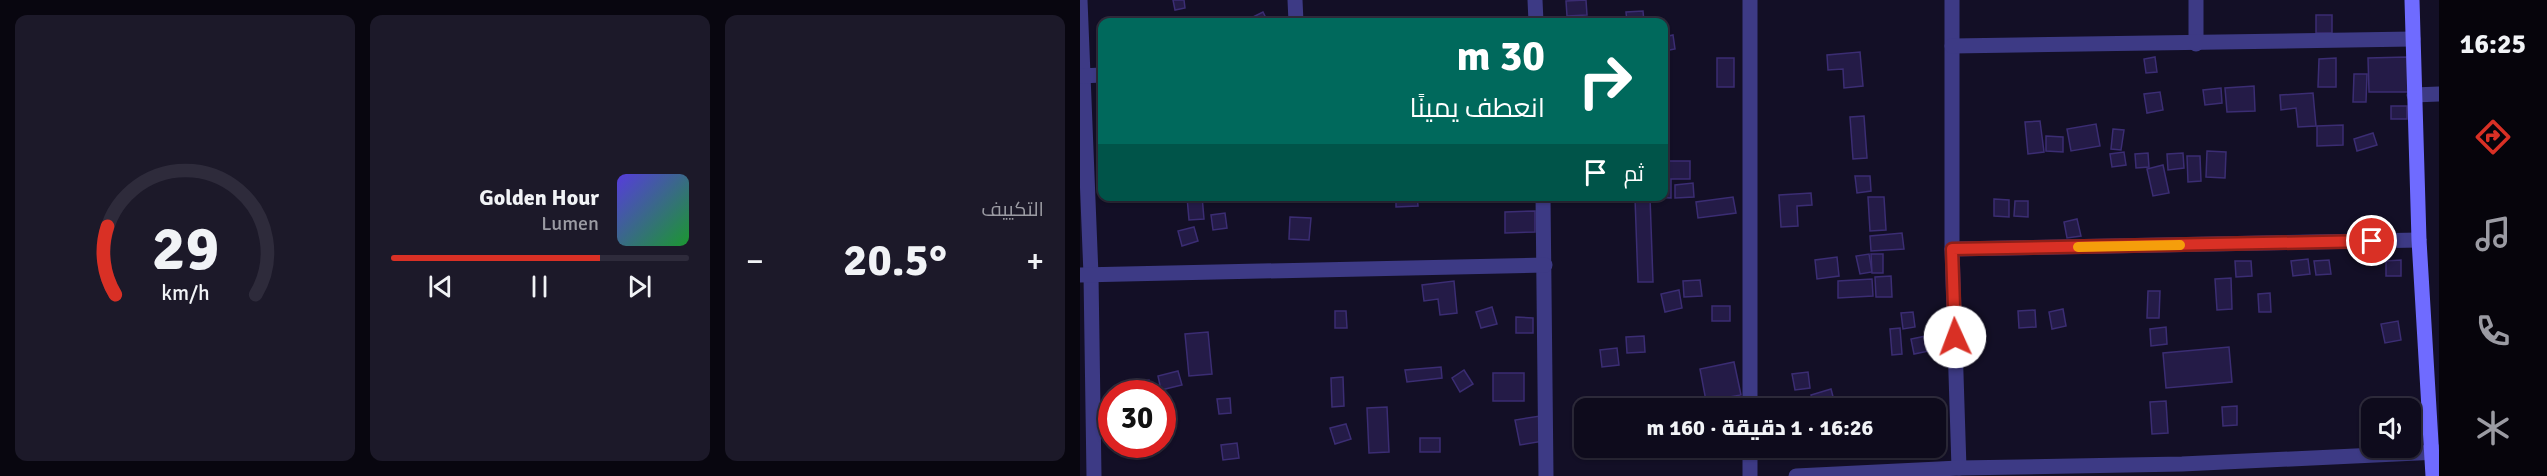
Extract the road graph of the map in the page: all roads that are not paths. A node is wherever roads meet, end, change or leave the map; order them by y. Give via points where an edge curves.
1 (1080, 0) edge
2 (1295, 0) edge
3 (1535, 0) edge
4 (1750, 0) edge
5 (1952, 0) edge
6 (2196, 0) edge
7 (2412, 0) edge
8 (1296, 18) edge
9 (1536, 18) edge
10 (2413, 39) junction
11 (2196, 44) junction
12 (1952, 46) junction
13 (1098, 75) edge
14 (1081, 76) edge
15 (2439, 94) edge
16 (2414, 95) junction
17 (1543, 201) edge
18 (2419, 240) junction
19 (1952, 249) junction
20 (1545, 265) junction
21 (1086, 275) edge
22 (1750, 398) edge
23 (2436, 452) edge
24 (1750, 458) edge
25 (1959, 468) junction
26 (2038, 471) edge
27 (1094, 476) edge
28 (1546, 476) edge
29 (1750, 476) edge
30 (1796, 476) edge
31 (2433, 476) edge

1 - 14 street
2 - 8 street
3 - 9 street
4 - 22 street
5 - 12 street
6 - 11 street
7 - 10 street
10 - 11 street
10 - 16 street
11 - 12 street
12 - 19 street
13 - 14 street
14 - 21 street
15 - 16 street
16 - 18 street
17 - 20 street
18 - 19 street
18 - 23 street
19 - 25 street
20 - 21 street
20 - 28 street
21 - 27 street
23 - 26 street
23 - 31 street
24 - 29 street
25 - 26 street
25 - 30 street

